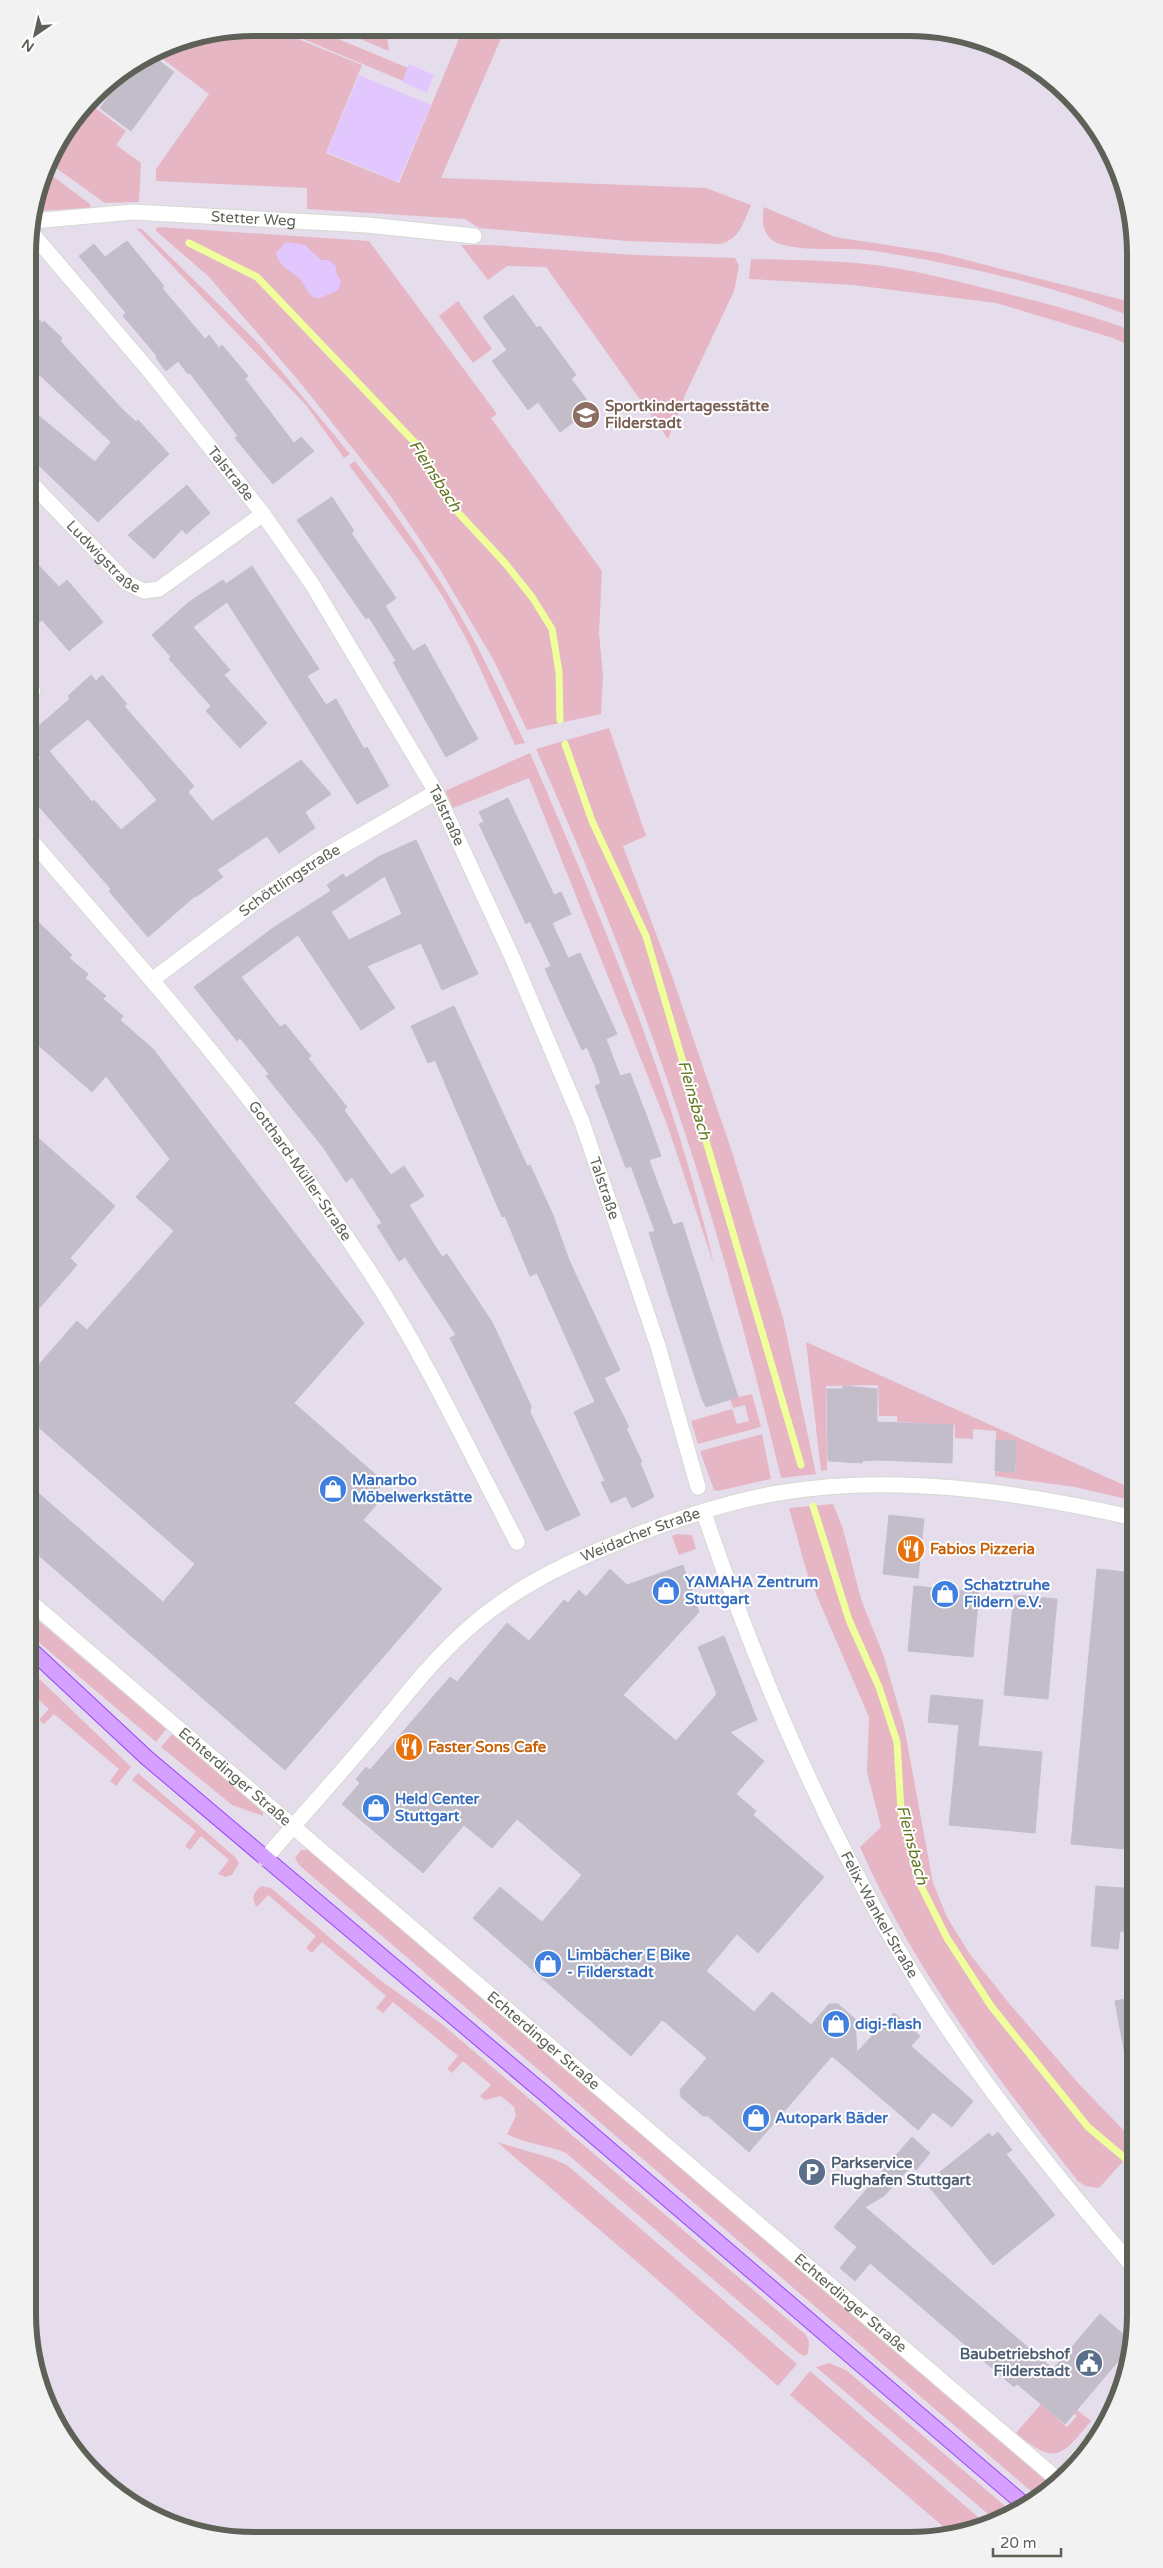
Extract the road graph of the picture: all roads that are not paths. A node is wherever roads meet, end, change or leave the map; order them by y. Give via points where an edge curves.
1 (39, 220) edge
2 (474, 236) dead end
3 (37, 239) edge
4 (36, 488) edge
5 (263, 514) junction
6 (436, 792) junction
7 (36, 846) edge
8 (152, 980) junction
9 (698, 1487) dead end
10 (704, 1513) junction
11 (1127, 1516) edge
12 (517, 1542) dead end
13 (36, 1607) edge
14 (36, 1654) edge
15 (294, 1825) junction
16 (265, 1859) junction
17 (1127, 2260) edge
18 (1055, 2475) edge
19 (1021, 2501) edge

1 - 2 street, Stetter Weg via 133,212 330,223
3 - 5 street, Talstraße via 152,374
4 - 5 street, Ludwigstraße via 127,584 144,591 159,589
5 - 6 street, Talstraße via 312,584
6 - 8 street, Schöttlingstraße via 265,895
6 - 9 street, Talstraße via 506,942 582,1122 655,1337
7 - 8 street, Gotthard-Müller-Straße
8 - 12 street, Gotthard-Müller-Straße via 259,1113 371,1274
10 - 11 street, Weidacher Straße via 779,1493 892,1486 1017,1495
10 - 15 street, Weidacher Straße via 648,1530 594,1552 536,1580 489,1611 461,1634
10 - 17 street, Felix-Wankel-Straße via 733,1598 800,1762 900,1951 1004,2107
13 - 15 street, Echterdinger Straße
14 - 16 main road via 147,1758
15 - 16 street, Weidacher Straße
15 - 18 street, Echterdinger Straße
16 - 19 main road

